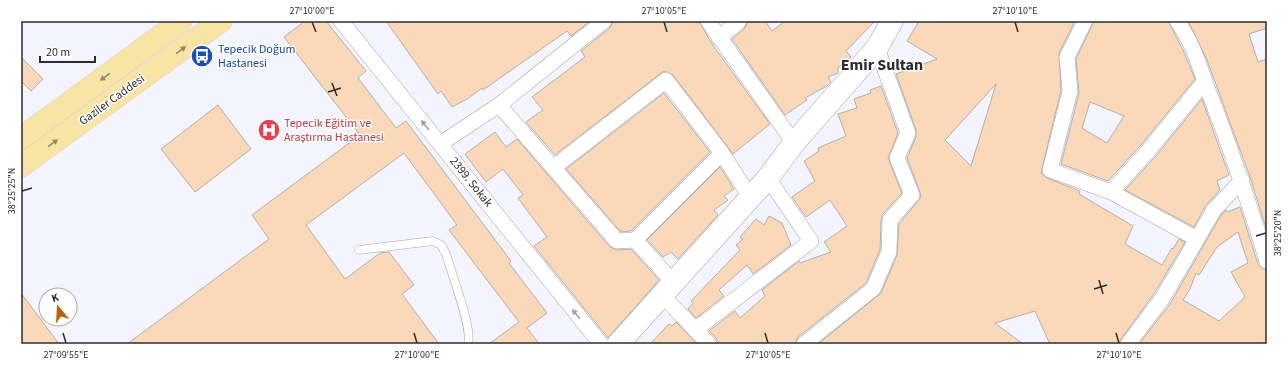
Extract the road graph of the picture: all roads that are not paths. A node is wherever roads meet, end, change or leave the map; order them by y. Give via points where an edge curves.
1 (181, 21) edge
2 (222, 21) edge
3 (341, 21) edge
4 (604, 21) edge
5 (708, 21) edge
6 (739, 21) edge
7 (892, 21) edge
8 (1085, 21) edge
9 (1177, 21) edge
10 (719, 38) junction
11 (877, 48) junction
12 (1205, 81) junction
13 (499, 105) junction
14 (21, 138) edge
15 (794, 143) junction
16 (440, 144) junction
17 (722, 153) junction
18 (21, 166) edge
19 (553, 168) junction
20 (768, 178) junction
21 (1242, 180) junction
22 (1111, 192) junction
23 (750, 197) junction
24 (1197, 239) junction
25 (635, 240) junction
26 (359, 250) dead end
27 (1267, 260) edge
28 (668, 290) junction
29 (695, 330) junction
30 (468, 344) edge
31 (601, 344) edge
32 (618, 344) edge
33 (709, 344) edge
34 (804, 344) edge
35 (1128, 344) edge

1 -> 14 main road, Gaziler Caddesi
18 -> 2 main road, Gaziler Caddesi
16 -> 3 street, 2399. Sokak
4 - 13 street
5 - 10 street
6 - 10 street
7 - 11 street
8 - 22 street via 1067,57 1070,91 1050,170
9 - 12 street via 1189,37
10 - 15 street
11 - 15 street
11 - 34 street via 908,133 897,158 912,195 890,220 889,252 873,289
12 - 21 street
12 - 22 street
13 - 16 street
13 - 19 street
15 - 20 street
31 -> 16 street, 2399. Sokak
17 - 19 street via 666,80
17 - 23 street
17 - 25 street
19 - 25 street via 617,241
20 - 23 street
20 - 29 street via 811,240
21 - 24 street via 1214,210
21 - 27 street
22 - 24 street
23 - 28 street
24 - 35 street via 1162,299
25 - 28 street
26 - 30 lane via 433,241 441,245 466,318
28 - 29 street
28 - 32 street
29 - 33 street

